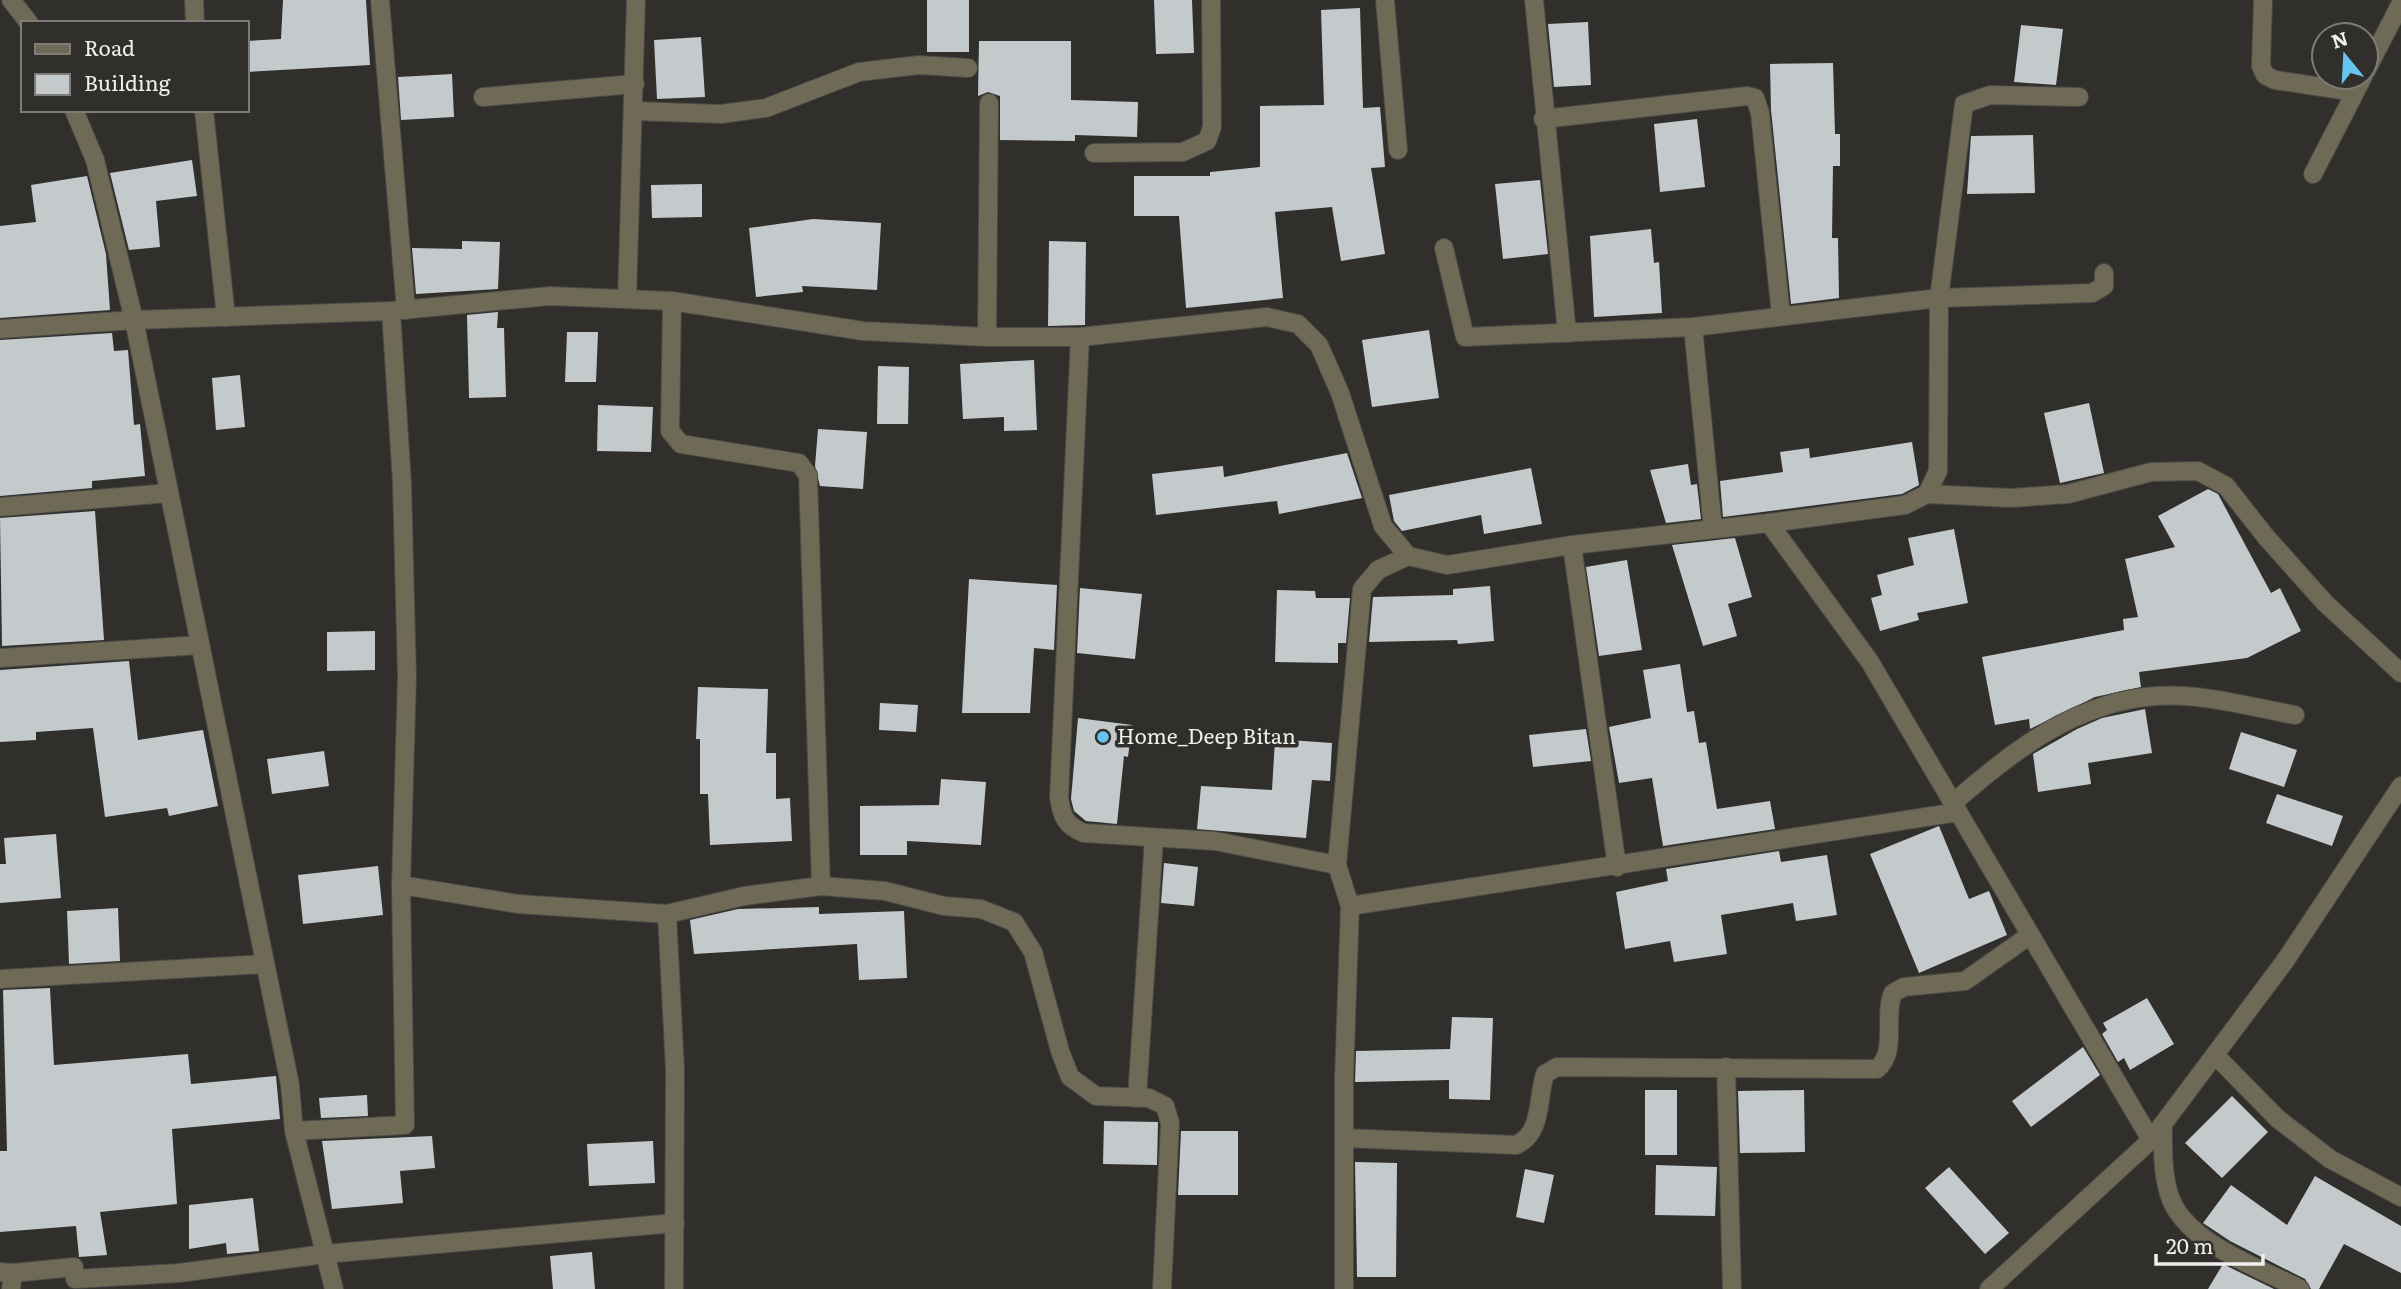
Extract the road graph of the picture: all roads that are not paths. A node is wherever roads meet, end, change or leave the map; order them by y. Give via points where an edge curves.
1 (11, 0) edge
2 (194, 0) edge
3 (380, 0) edge
4 (636, 0) edge
5 (1211, 0) edge
6 (1385, 0) edge
7 (1534, 0) edge
8 (2263, 0) edge
9 (2401, 2) edge
10 (27, 21) edge
11 (195, 21) edge
12 (2380, 43) edge
13 (968, 68) dead end
14 (2310, 82) edge
15 (635, 84) junction
16 (2356, 91) edge
17 (483, 97) dead end
18 (2079, 97) dead end
19 (989, 103) dead end
20 (634, 111) junction
21 (75, 112) edge
22 (204, 112) edge
23 (1543, 120) junction
24 (1398, 150) dead end
25 (1094, 153) dead end
26 (2313, 174) dead end
27 (1444, 248) dead end
28 (2104, 273) dead end
29 (1939, 298) junction
30 (627, 299) junction
31 (671, 300) junction
32 (398, 310) junction
33 (1780, 316) junction
34 (226, 317) junction
35 (134, 320) junction
36 (1693, 327) junction
37 (0, 329) edge
38 (1567, 333) junction
39 (987, 337) junction
40 (1080, 337) junction
41 (169, 493) junction
42 (1927, 494) junction
43 (0, 507) edge
44 (1769, 523) junction
45 (1713, 529) junction
46 (1572, 545) junction
47 (1408, 556) junction
48 (200, 645) junction
49 (0, 658) edge
50 (2401, 673) edge
51 (2295, 715) dead end
52 (2401, 786) edge
53 (1955, 808) junction
54 (1154, 838) junction
55 (1337, 865) junction
56 (1617, 867) junction
57 (401, 885) junction
58 (821, 886) junction
59 (1350, 906) junction
60 (667, 914) junction
61 (2030, 935) junction
62 (265, 964) junction
63 (0, 979) edge
64 (2215, 1055) junction
65 (1726, 1067) junction
66 (1137, 1098) junction
67 (2163, 1124) junction
68 (294, 1131) junction
69 (1344, 1138) junction
70 (2151, 1140) junction
71 (2401, 1197) edge
72 (675, 1223) junction
73 (325, 1254) junction
74 (8, 1278) edge
75 (334, 1289) edge
76 (674, 1289) edge
77 (1162, 1289) edge
78 (1345, 1289) edge
79 (1732, 1289) edge
80 (1989, 1289) edge
81 (2300, 1289) edge

1 - 10 street
2 - 11 street
3 - 32 street
4 - 15 street
5 - 25 street via 1212,127 1207,141 1183,152
6 - 24 street
7 - 23 street
8 - 14 street via 2261,66 2265,75
9 - 12 street
13 - 20 street via 919,65 859,72 766,108 721,114
15 - 17 street
15 - 20 street
16 - 26 street
18 - 29 street via 1990,95 1964,104
19 - 39 street
20 - 30 street
21 - 35 street via 95,160
22 - 34 street
23 - 33 street via 1755,98
23 - 38 street
27 - 38 street via 1465,337
28 - 29 street via 2104,286 2092,293
29 - 33 street
29 - 42 street via 1938,471
30 - 31 street
30 - 32 street via 550,296
31 - 39 street via 863,331
31 - 58 street via 670,431 681,444 799,463 808,475
32 - 34 street
32 - 57 street via 406,650
33 - 36 street
34 - 35 street
35 - 37 street
35 - 41 street
36 - 38 street
36 - 45 street
39 - 40 street
40 - 47 street via 1267,317 1298,324 1319,345 1340,393 1383,526
40 - 54 street via 1061,814 1070,828 1084,833
41 - 43 street
41 - 48 street
42 - 44 street via 1905,505
42 - 50 street via 2011,498 2068,494 2151,472 2198,471 2226,485 2325,603
44 - 45 street
44 - 53 street via 1870,662
45 - 46 street
46 - 47 street via 1447,565
46 - 56 street
47 - 55 street via 1378,570 1362,589
48 - 49 street
48 - 62 street
51 - 53 street via 2203,697 2157,695 2108,705 2051,727 2008,755
52 - 64 street via 2285,961
53 - 56 street
53 - 61 street
54 - 55 street via 1215,841
54 - 66 street
55 - 59 street
56 - 59 street
57 - 60 street via 519,904
57 - 68 street via 405,1125
58 - 60 street via 744,896
58 - 66 street via 885,891 944,906 981,909 1014,922 1034,952 1070,1077 1096,1096
59 - 69 street
60 - 72 street via 675,1070
61 - 65 street via 1965,981 1904,987 1893,993 1888,1004 1888,1052 1877,1069
61 - 70 street
62 - 63 street
62 - 68 street via 290,1085
64 - 67 street
64 - 71 street via 2278,1119 2330,1159
65 - 69 street via 1558,1067 1545,1074 1535,1128 1516,1145
65 - 79 street
66 - 77 street via 1164,1106 1170,1123
67 - 70 street
67 - 81 street via 2164,1172 2180,1219 2200,1237
68 - 73 street
69 - 78 street
70 - 80 street
72 - 73 street
72 - 76 street
73 - 74 street via 179,1273 75,1279 74,1267
73 - 75 street

